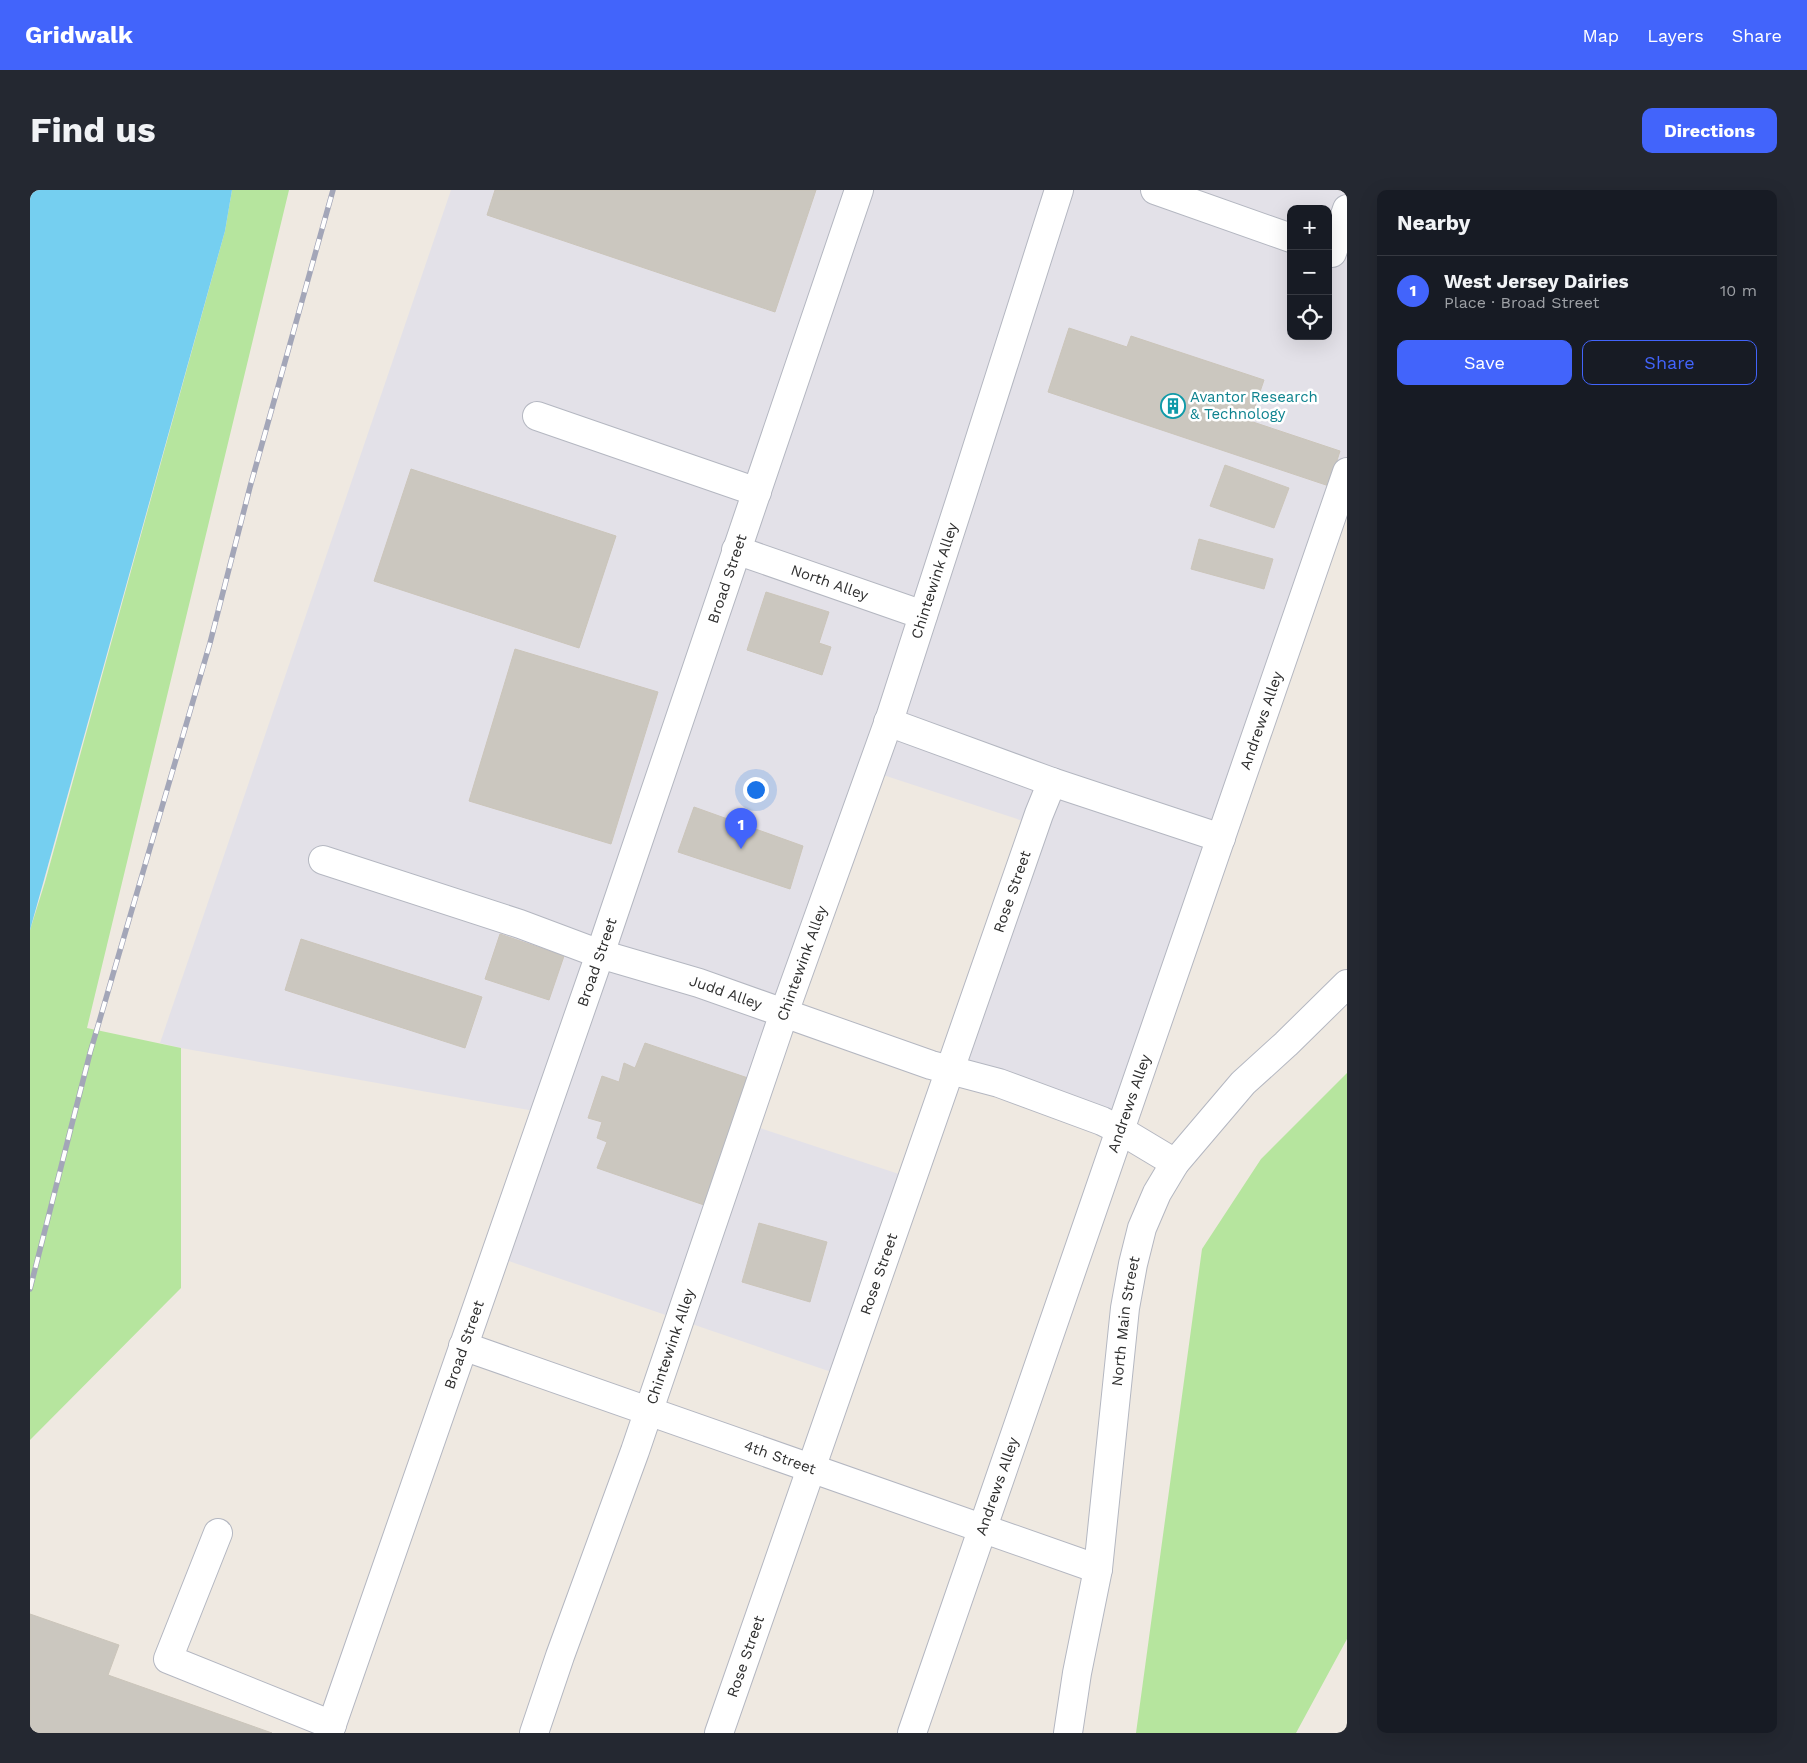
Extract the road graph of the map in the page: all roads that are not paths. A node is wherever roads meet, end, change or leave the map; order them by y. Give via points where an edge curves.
1 (859, 190) edge
2 (1058, 190) edge
3 (1155, 190) edge
4 (1189, 196) edge
5 (1347, 209) edge
6 (1287, 236) edge
7 (1336, 254) edge
8 (537, 416) dead end
9 (1347, 472) edge
10 (756, 492) junction
11 (736, 550) junction
12 (923, 615) junction
13 (888, 722) junction
14 (1052, 782) junction
15 (1221, 838) junction
16 (323, 860) dead end
17 (600, 954) junction
18 (1347, 984) edge
19 (784, 1013) junction
20 (949, 1070) junction
21 (1120, 1130) junction
22 (1175, 1163) junction
23 (463, 1346) junction
24 (648, 1411) junction
25 (811, 1468) junction
26 (982, 1528) junction
27 (218, 1533) dead end
28 (1098, 1569) junction
29 (331, 1729) edge
30 (534, 1733) edge
31 (719, 1733) edge
32 (912, 1733) edge
33 (1068, 1733) edge

1 - 10 street, Broad Street
2 - 12 street, Chintewink Alley
3 - 4 street
4 - 6 street
5 - 7 street
8 - 10 street
9 - 15 street, Andrews Alley
10 - 11 street, Broad Street
11 - 12 street, North Alley
11 - 17 street, Broad Street
12 - 13 street, Chintewink Alley
13 - 14 street
13 - 19 street, Chintewink Alley
14 - 15 street
14 - 20 street, Rose Street
15 - 21 street, Andrews Alley
16 - 17 street, Judd Alley via 520,924
17 - 19 street, Judd Alley via 699,983
17 - 23 street, Broad Street
18 - 22 street, North Main Street via 1243,1083
19 - 20 street, Judd Alley
19 - 24 street, Chintewink Alley
20 - 21 street, Judd Alley via 999,1083
20 - 25 street, Rose Street
21 - 22 street, Judd Alley
21 - 26 street, Andrews Alley
22 - 28 street, North Main Street via 1142,1228 1133,1264 1125,1308
23 - 24 street, 4th Street
23 - 29 street, Broad Street
24 - 25 street, 4th Street
24 - 30 street, Chintewink Alley
25 - 26 street, 4th Street
25 - 31 street, Rose Street
26 - 28 street, 4th Street
26 - 32 street, Andrews Alley
27 - 29 street via 168,1659
28 - 33 street, North Main Street

